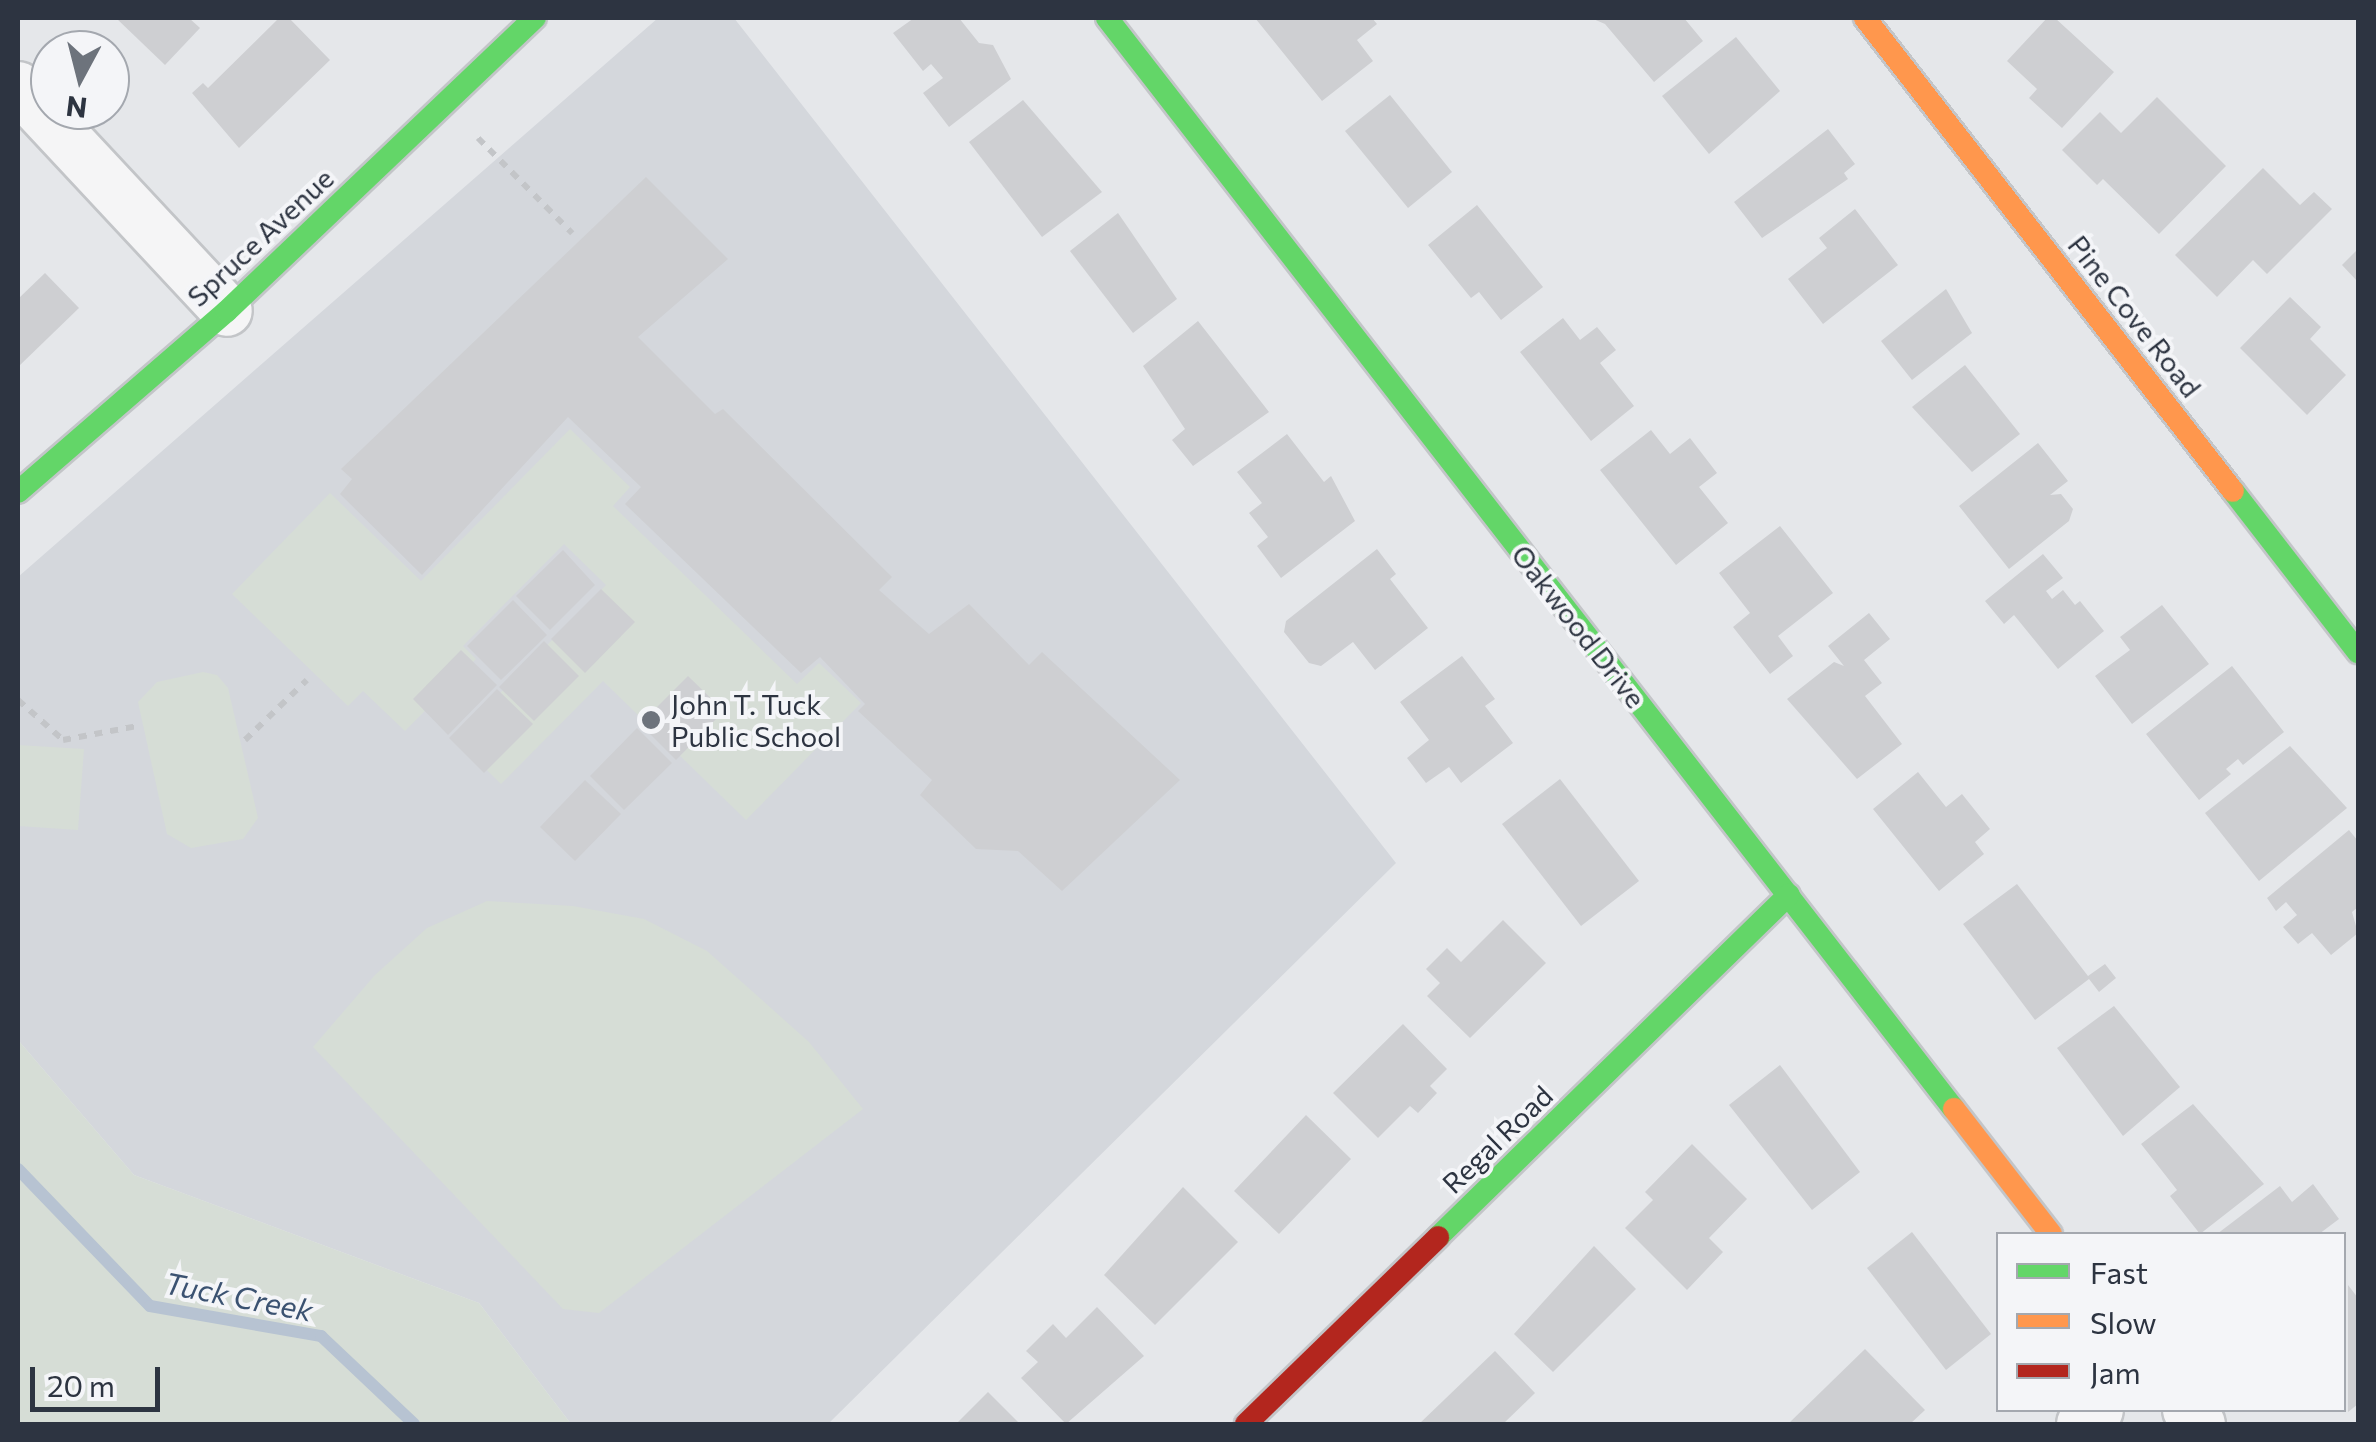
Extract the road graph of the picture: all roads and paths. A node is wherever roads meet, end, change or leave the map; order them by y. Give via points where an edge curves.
1 (535, 18) edge
2 (1107, 18) edge
3 (1874, 21) edge
4 (18, 87) edge
5 (444, 104) junction
6 (572, 233) dead end
7 (227, 311) junction
8 (18, 492) edge
9 (2358, 652) edge
10 (307, 680) dead end
11 (18, 700) edge
12 (137, 726) dead end
13 (245, 740) dead end
14 (1789, 896) junction
15 (2049, 1232) edge
16 (1246, 1424) edge

1 - 5 street, Spruce Avenue
2 - 14 street, Oakwood Drive
3 - 9 street, Pine Cove Road
4 - 7 street
5 - 6 path
5 - 7 street, Spruce Avenue
7 - 8 street, Spruce Avenue
10 - 13 path
11 - 12 path via 63,740
14 - 15 street, Oakwood Drive
14 - 16 street, Regal Road

